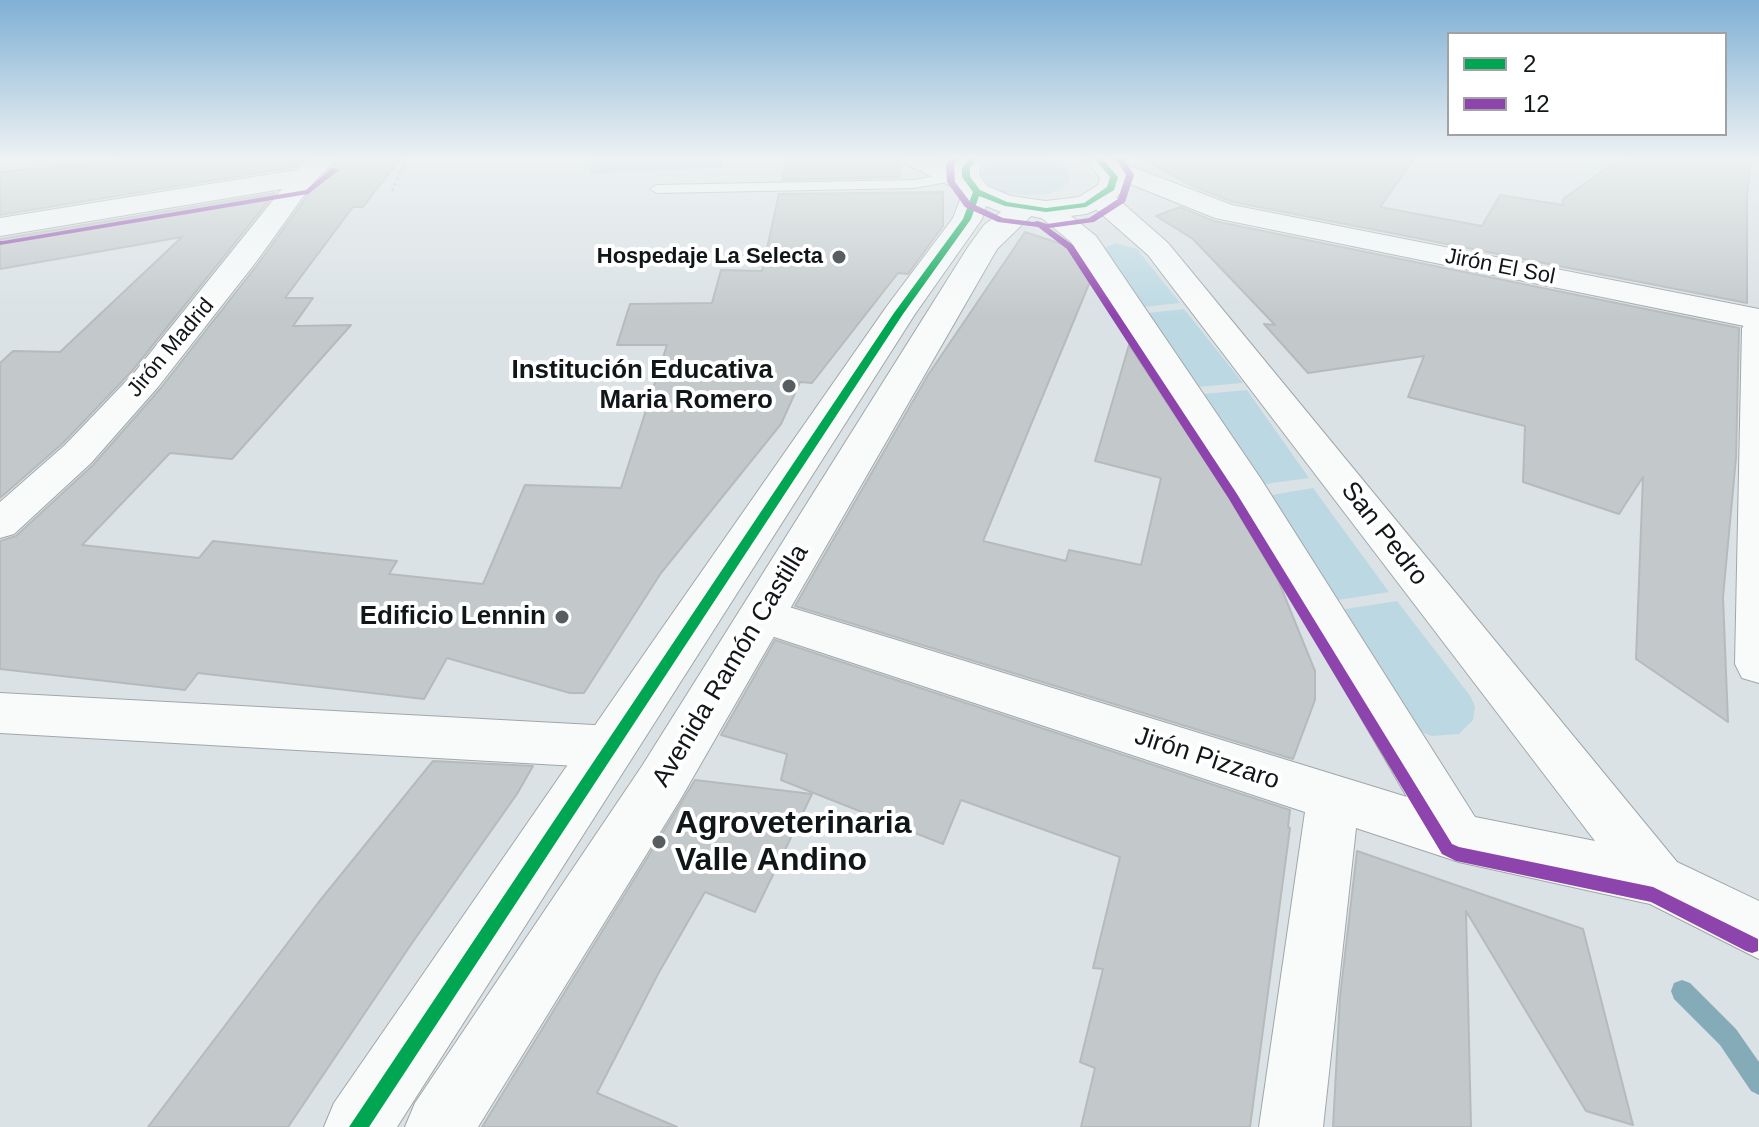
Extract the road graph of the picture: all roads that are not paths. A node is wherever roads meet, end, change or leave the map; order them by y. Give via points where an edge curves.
1 (86, 211) edge
2 (281, 211) edge
3 (967, 211) edge
4 (1032, 211) edge
5 (1038, 211) edge
6 (1129, 211) edge
7 (1220, 211) edge
8 (0, 227) edge
9 (1759, 319) edge
10 (1759, 328) edge
11 (0, 524) edge
12 (763, 616) junction
13 (1759, 664) edge
14 (0, 713) edge
15 (612, 747) junction
16 (1333, 800) junction
17 (1459, 838) junction
18 (1658, 880) junction
19 (1759, 931) edge
20 (358, 1127) edge
21 (439, 1127) edge
22 (1291, 1127) edge

1 - 8 street
2 - 11 street, Jirón Madrid via 146,380 78,454
3 - 15 street, Avenida Ramón Castilla via 967,219
4 - 12 street, Avenida Ramón Castilla via 995,231 983,247
5 - 17 street via 1082,236 1247,488
6 - 18 street, San Pedro
7 - 9 street, Jirón El Sol
10 - 13 street
12 - 16 street, Jirón Pizzaro
12 - 21 street, Avenida Ramón Castilla
14 - 15 street
15 - 20 street, Avenida Ramón Castilla
16 - 17 street, Jirón Pizzaro
16 - 22 street
17 - 18 street, Jirón Pizzaro
18 - 19 street

